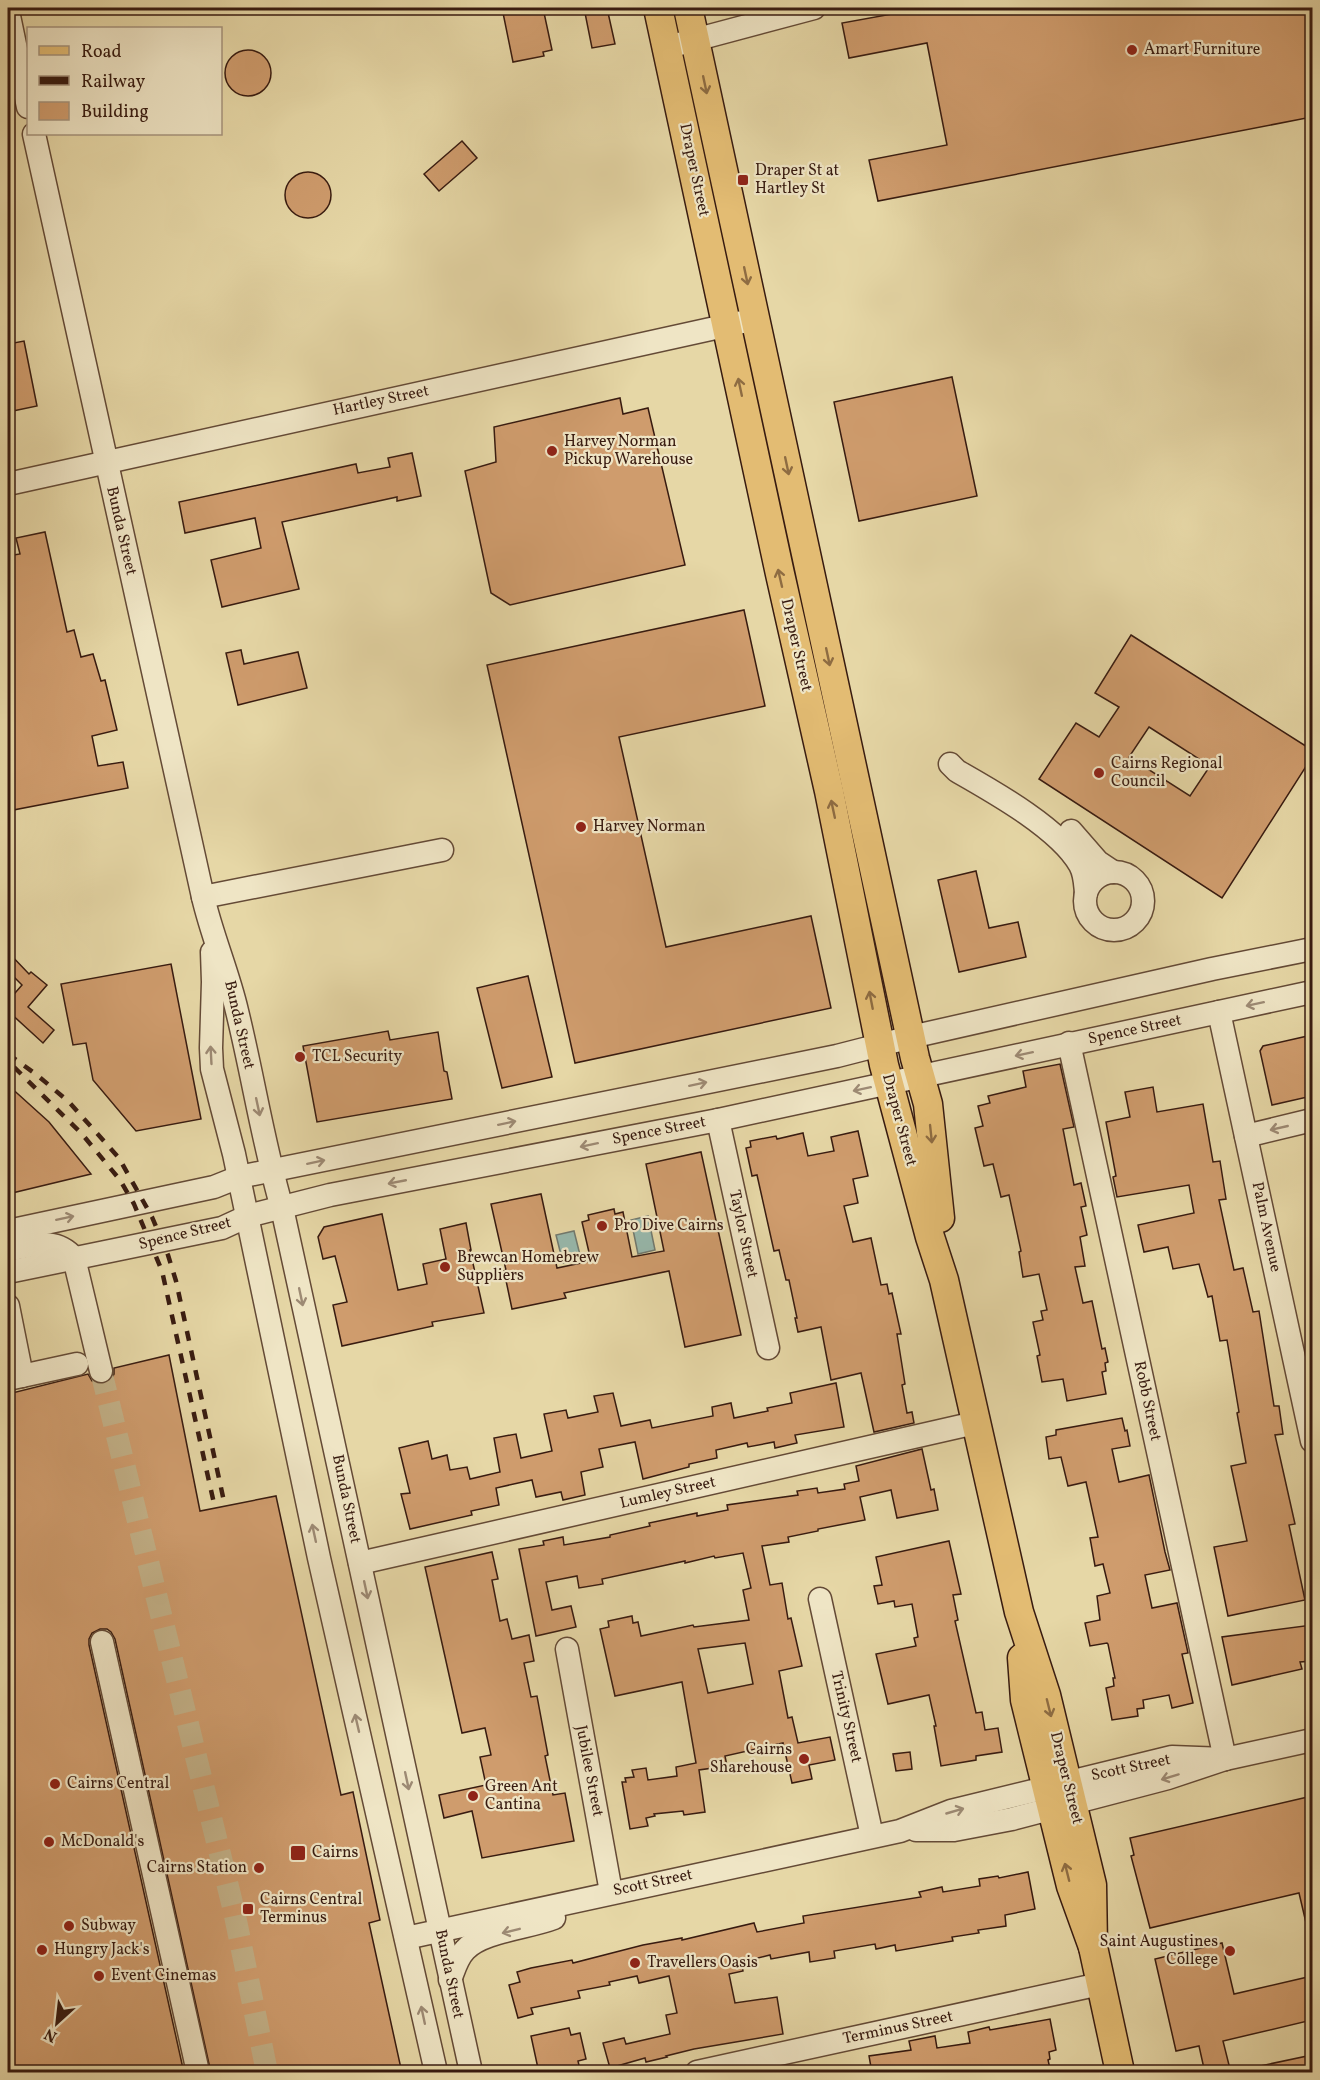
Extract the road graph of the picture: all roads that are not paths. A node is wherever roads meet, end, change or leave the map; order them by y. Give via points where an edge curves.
1 (658, 8) edge
2 (688, 8) edge
3 (814, 8) edge
4 (8, 11) edge
5 (696, 41) junction
6 (668, 47) junction
7 (27, 102) edge
8 (34, 135) edge
9 (756, 319) junction
10 (727, 325) junction
11 (106, 462) junction
12 (8, 484) edge
13 (442, 850) dead end
14 (1113, 872) junction
15 (1086, 893) junction
16 (203, 897) junction
17 (211, 929) junction
18 (1312, 949) edge
19 (1312, 992) edge
20 (1219, 1012) junction
21 (911, 1037) junction
22 (1069, 1043) junction
23 (881, 1045) junction
24 (919, 1077) junction
25 (890, 1083) junction
26 (718, 1120) junction
27 (1312, 1120) edge
28 (1246, 1136) junction
29 (272, 1171) junction
30 (239, 1177) junction
31 (282, 1208) junction
32 (248, 1216) junction
33 (8, 1231) edge
34 (8, 1250) edge
35 (74, 1258) junction
36 (8, 1272) edge
37 (944, 1280) junction
38 (8, 1306) edge
39 (768, 1348) dead end
40 (77, 1364) dead end
41 (101, 1371) tunnel mouth
42 (15, 1378) edge
43 (975, 1423) junction
44 (1312, 1441) edge
45 (360, 1563) junction
46 (820, 1599) dead end
47 (102, 1642) dead end
48 (567, 1649) dead end
49 (1312, 1740) edge
50 (1225, 1759) junction
51 (1060, 1795) junction
52 (873, 1836) junction
53 (608, 1893) junction
54 (440, 1930) junction
55 (406, 1938) junction
56 (450, 1980) junction
57 (1100, 1984) junction
58 (198, 2073) edge
59 (436, 2073) edge
60 (471, 2073) edge
61 (697, 2073) edge
62 (1120, 2073) edge

1 - 6 main road, Draper Street
2 - 5 main road, Draper Street
3 - 5 street
4 - 7 street
5 - 6 street
5 -> 9 main road, Draper Street
6 - 10 main road, Draper Street
8 - 11 street, Bunda Street
9 - 10 street, Hartley Street
9 -> 21 main road, Draper Street
10 - 11 street, Hartley Street
23 -> 10 main road, Draper Street
11 - 12 street, Hartley Street
11 - 16 street, Bunda Street
13 - 16 street
14 - 15 street via 1096,878
14 - 15 street via 1138,884 1143,903 1135,921 1117,930 1098,925 1087,911
14 - 15 street via 1037,803 956,760 957,771 1062,842 1084,872
16 - 17 street, Bunda Street
17 -> 29 street, Bunda Street via 238,1014
30 -> 17 street, Bunda Street via 212,1070
18 - 21 street
19 -> 20 street, Spence Street
20 - 22 street, Spence Street
20 - 28 street, Palm Avenue
21 - 23 street
21 - 24 main road, Draper Street
22 -> 24 street, Spence Street
22 - 50 street, Robb Street
23 - 25 main road, Draper Street
29 -> 23 street
24 - 25 street, Spence Street
24 -> 37 main road, Draper Street via 928,1104
25 -> 26 street, Spence Street
25 - 37 main road, Draper Street
26 -> 31 street, Spence Street
26 - 39 street, Taylor Street
27 -> 28 street
28 - 44 street, Palm Avenue
29 - 30 street
29 - 31 street, Bunda Street
30 - 32 street, Bunda Street
33 -> 30 street via 214,1187
31 - 32 street, Spence Street
31 -> 45 street, Bunda Street
32 - 35 street, Spence Street via 222,1228
55 -> 32 street, Bunda Street
34 - 35 street via 47,1244 65,1249
35 - 36 street, Spence Street
35 - 41 street
37 - 43 main road, Draper Street
38 - 42 street
40 - 42 street
43 - 45 street, Lumley Street
43 - 51 main road, Draper Street via 1019,1612 1046,1695
45 -> 54 street, Bunda Street
46 - 52 street, Trinity Street
47 - 58 street
48 - 53 street, Jubilee Street
49 - 50 street, Scott Street
50 - 51 street, Scott Street via 1172,1757
51 - 52 street, Scott Street via 1012,1819 954,1830 900,1830
51 - 57 main road, Draper Street via 1092,1885 1093,1947
52 - 53 street, Scott Street
53 - 54 street, Scott Street
53 -> 56 street via 550,1920 476,1941 465,1949
54 - 55 street, Scott Street
54 - 56 street, Bunda Street
59 -> 55 street, Bunda Street
56 - 60 street, Bunda Street
57 - 61 street, Terminus Street
57 - 62 main road, Draper Street

